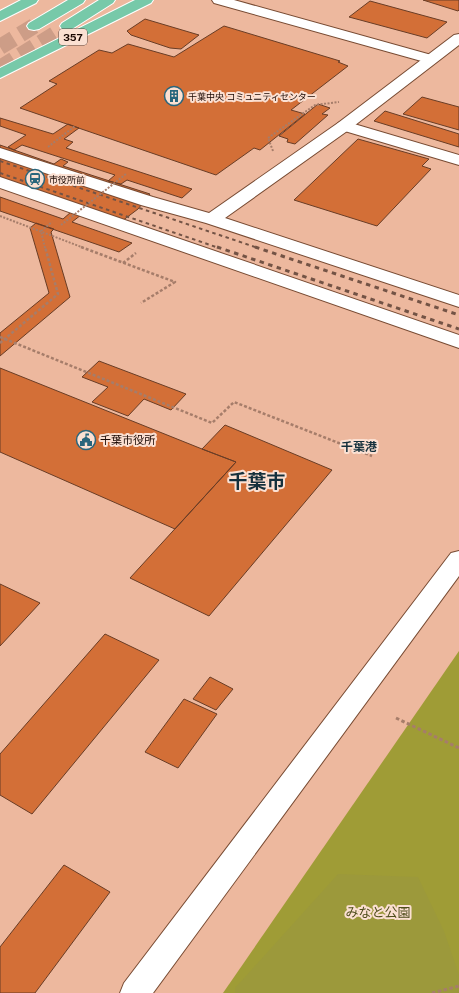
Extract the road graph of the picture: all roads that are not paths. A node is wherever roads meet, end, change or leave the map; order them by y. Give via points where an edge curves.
1 (78, 0) edge
2 (108, 0) edge
3 (146, 0) edge
4 (219, 0) edge
5 (26, 1) edge
6 (0, 17) edge
7 (34, 26) tunnel mouth
8 (58, 32) tunnel mouth
9 (459, 38) edge
10 (430, 59) junction
11 (0, 74) edge
12 (344, 126) junction
13 (0, 154) edge
14 (459, 160) edge
15 (0, 182) edge
16 (212, 219) junction
17 (459, 301) edge
18 (459, 342) edge
19 (459, 559) edge
20 (135, 993) edge

1 - 7 highway, 357
2 - 8 highway, 357
3 - 11 highway, 357
4 - 10 street
5 - 6 highway
9 - 10 street
10 - 12 street
12 - 14 street
12 - 16 street
13 - 16 street
15 - 18 street
16 - 17 street
19 - 20 street

